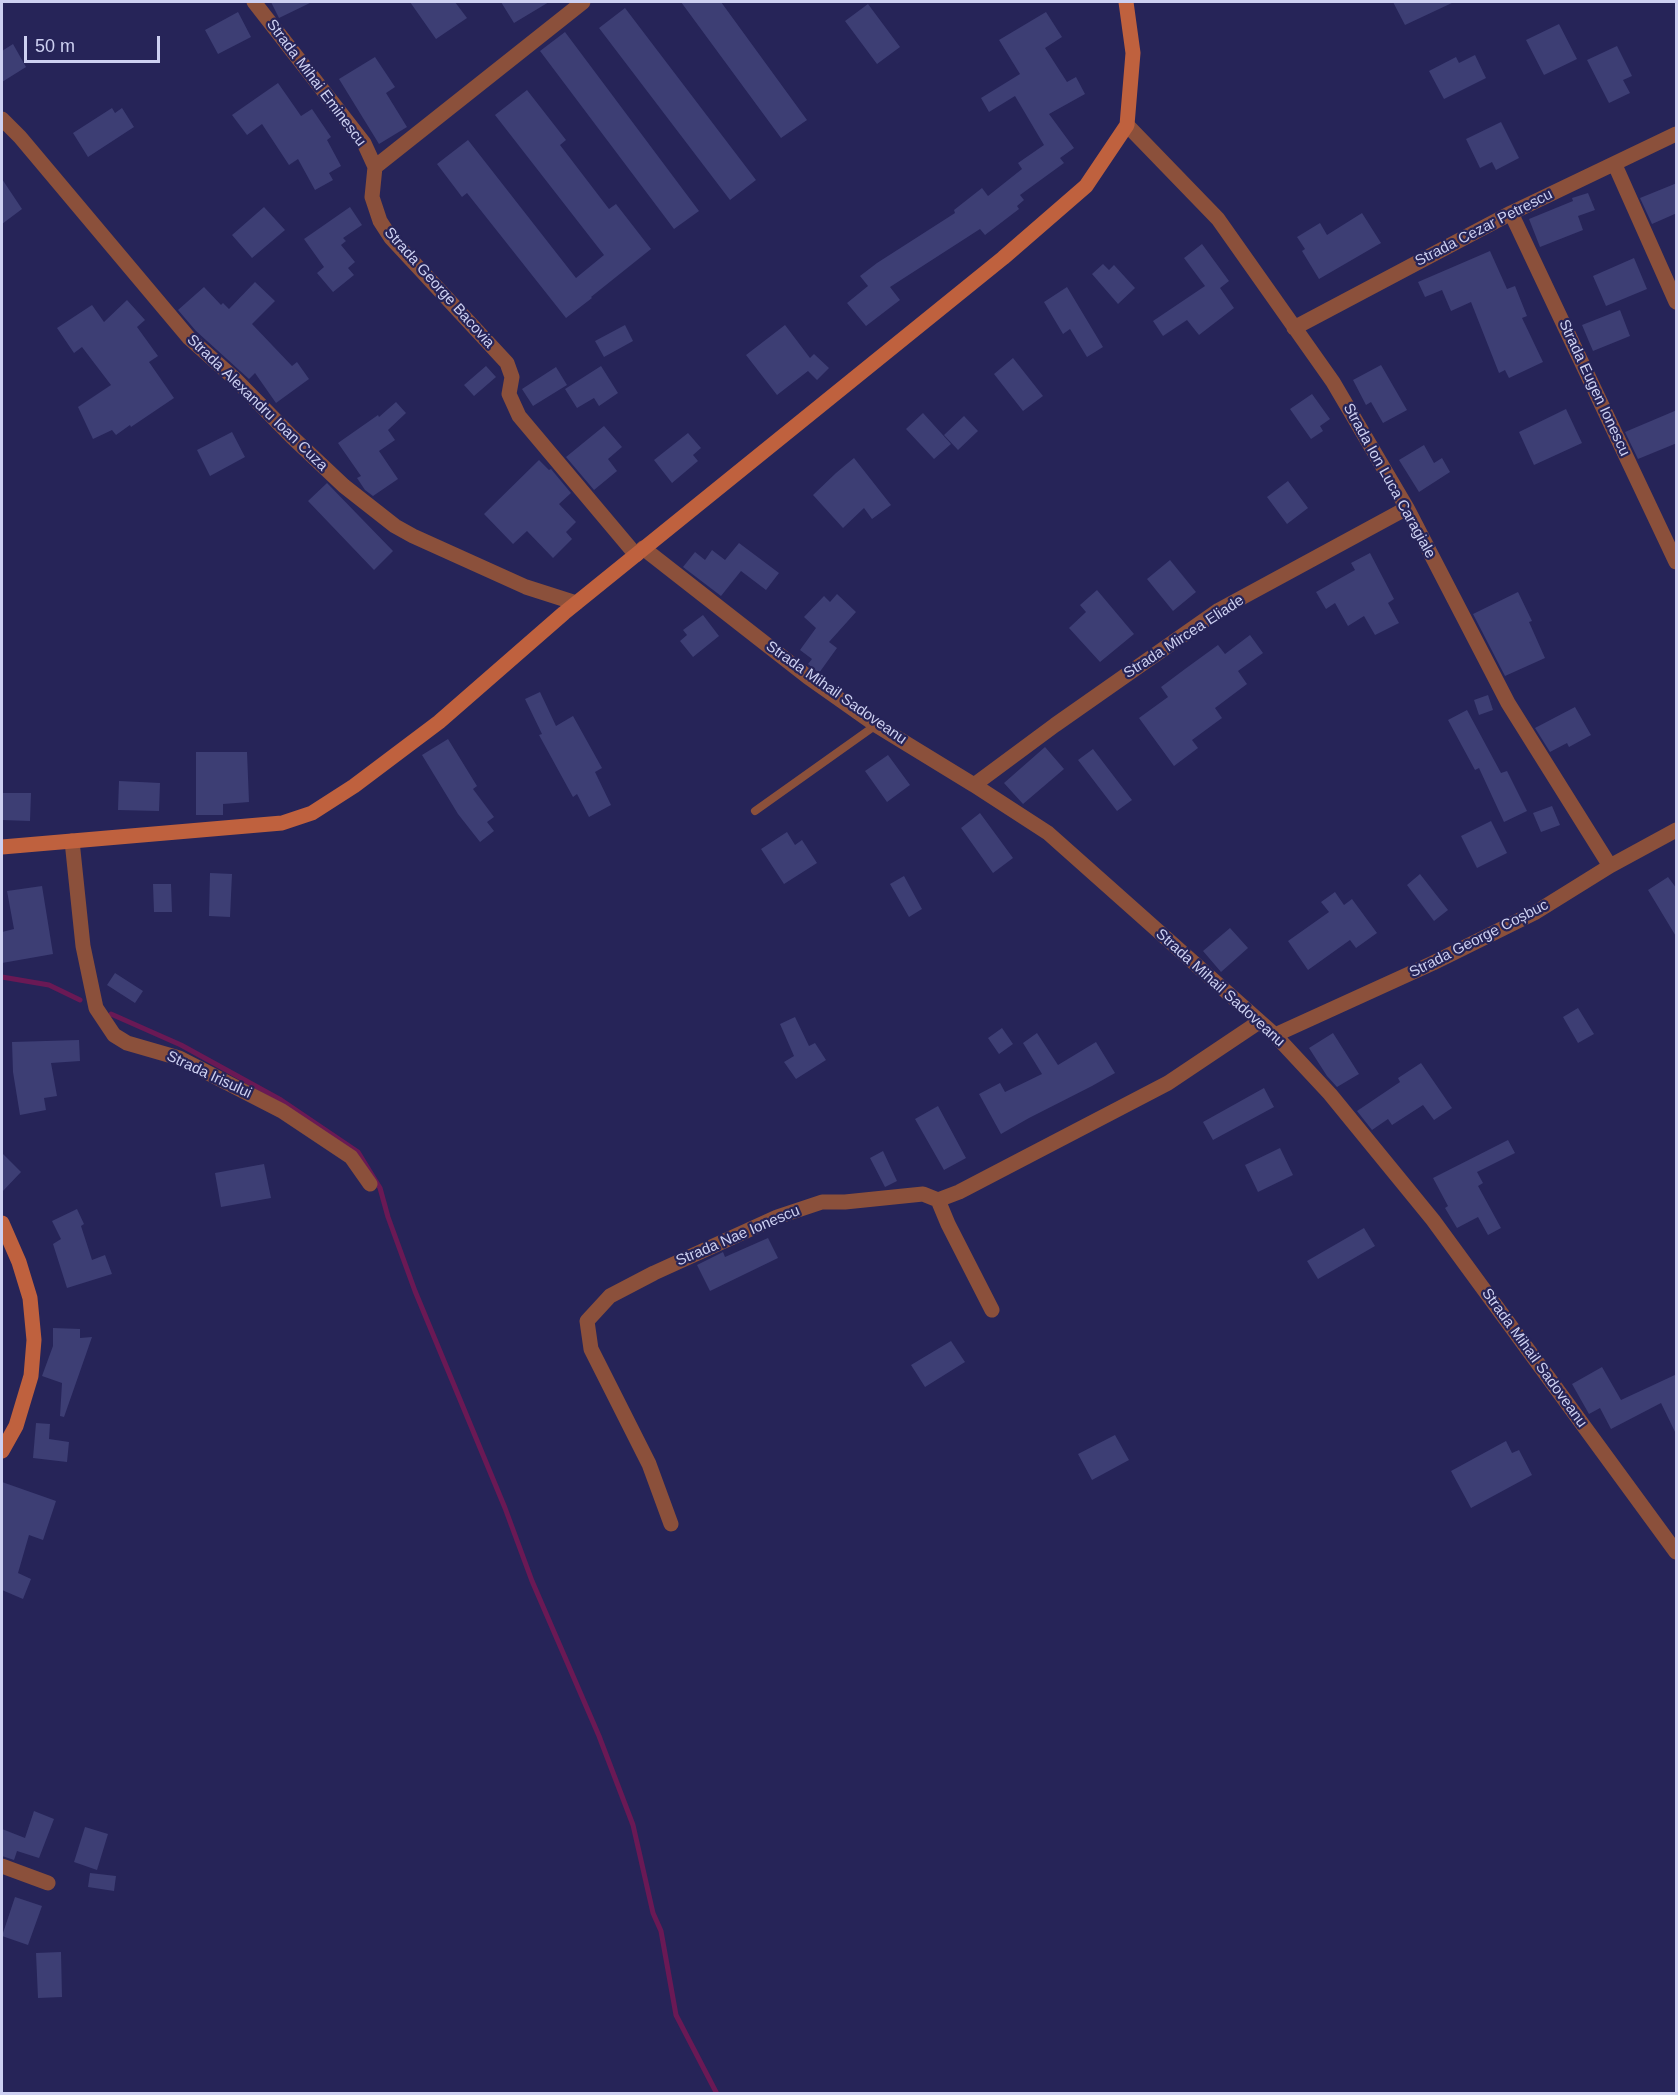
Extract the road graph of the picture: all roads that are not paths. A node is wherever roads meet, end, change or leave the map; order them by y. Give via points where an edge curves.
1 (254, 2) edge
2 (583, 2) edge
3 (1126, 2) edge
4 (2, 118) edge
5 (1127, 125) junction
6 (1677, 134) edge
7 (1615, 165) junction
8 (375, 167) junction
9 (1511, 213) junction
10 (1677, 302) edge
11 (1294, 328) junction
12 (1407, 508) junction
13 (639, 551) junction
14 (1677, 562) edge
15 (576, 603) junction
16 (876, 725) junction
17 (974, 785) junction
18 (755, 811) dead end
19 (1677, 830) edge
20 (72, 841) junction
21 (2, 847) edge
22 (1610, 866) junction
23 (1259, 1022) junction
24 (1275, 1035) junction
25 (370, 1184) dead end
26 (938, 1200) junction
27 (2, 1223) edge
28 (992, 1310) dead end
29 (2, 1451) edge
30 (671, 1524) dead end
31 (1677, 1552) edge
32 (2, 1866) edge
33 (48, 1883) dead end

1 - 8 street, Strada Mihai Eminescu via 364,143
2 - 8 street
3 - 5 main road via 1133,53
4 - 15 street, Strada Alexandru Ioan Cuza via 189,338 344,486 413,536 526,587
5 - 11 street, Strada Ion Luca Caragiale via 1218,219
5 - 13 main road via 1086,186 1003,258
6 - 7 street, Strada Cezar Petrescu
7 - 9 street, Strada Cezar Petrescu
7 - 10 street
8 - 13 street, Strada George Bacovia via 375,210 391,238 507,363 512,377 509,394 519,416
9 - 11 street, Strada Cezar Petrescu
9 - 14 street, Strada Eugen Ionescu
11 - 12 street, Strada Ion Luca Caragiale via 1333,382
12 - 17 street, Strada Mircea Eliade via 1219,610
12 - 22 street, Strada Ion Luca Caragiale via 1508,703
13 - 15 main road
13 - 16 street, Strada Mihail Sadoveanu
15 - 20 main road via 439,722 312,813 282,823
16 - 17 street, Strada Mihail Sadoveanu
16 - 18 lane
17 - 23 street, Strada Mihail Sadoveanu via 1065,847
19 - 22 street, Strada George Coșbuc
20 - 21 main road
20 - 25 street, Strada Irisului via 83,946 96,1008 114,1035 127,1043 179,1058 282,1111 351,1157
22 - 24 street, Strada George Coșbuc via 1536,912
23 - 24 street, Strada Mihail Sadoveanu
23 - 26 street via 1168,1083
24 - 31 street, Strada Mihail Sadoveanu via 1330,1094 1433,1220
26 - 28 street
26 - 30 street, Strada Nae Ionescu via 923,1194 822,1202 777,1217 610,1296 587,1321 591,1349 649,1464
27 - 29 main road via 30,1298 34,1340 31,1376 16,1426
32 - 33 street

